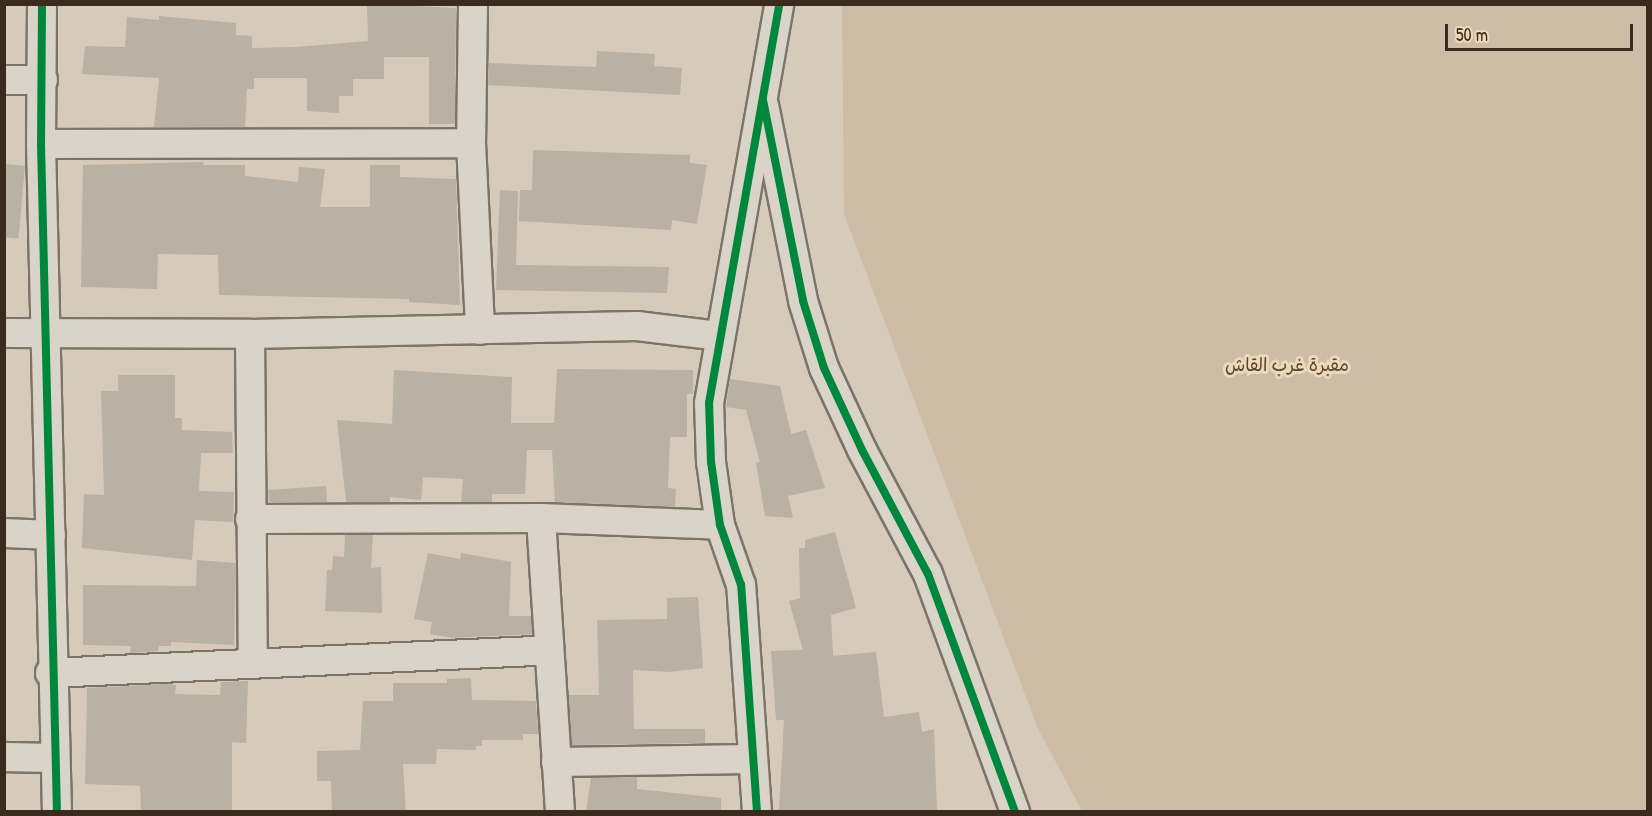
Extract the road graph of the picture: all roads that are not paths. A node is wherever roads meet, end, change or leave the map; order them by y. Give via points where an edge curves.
1 (42, 4) edge
2 (473, 4) edge
3 (779, 4) edge
4 (4, 80) edge
5 (43, 80) junction
6 (761, 91) junction
7 (471, 143) junction
8 (41, 144) junction
9 (480, 330) junction
10 (4, 333) edge
11 (46, 333) junction
12 (250, 334) junction
13 (720, 336) junction
14 (541, 518) junction
15 (250, 519) junction
16 (720, 525) junction
17 (4, 533) edge
18 (51, 535) junction
19 (547, 650) junction
20 (253, 661) junction
21 (50, 673) junction
22 (4, 757) edge
23 (52, 758) junction
24 (753, 759) junction
25 (556, 762) junction
26 (57, 812) edge
27 (560, 812) edge
28 (757, 812) edge
29 (1015, 812) edge

1 - 5 street
2 - 7 street
3 - 6 street
4 - 5 street
5 - 8 street
6 - 13 street
6 - 29 street via 803,301 824,368 862,450 928,574
7 - 8 street
7 - 9 street
8 - 11 street
9 - 12 street
9 - 13 street via 637,326
10 - 11 street
11 - 12 street
11 - 18 street
12 - 15 street
13 - 16 street via 709,404 711,462
14 - 15 street
14 - 16 street
14 - 19 street
15 - 20 street
16 - 24 street via 741,585
17 - 18 street
18 - 21 street
19 - 20 street
19 - 25 street
20 - 21 street
21 - 23 street
22 - 23 street
23 - 26 street
24 - 25 street
24 - 28 street
25 - 27 street

